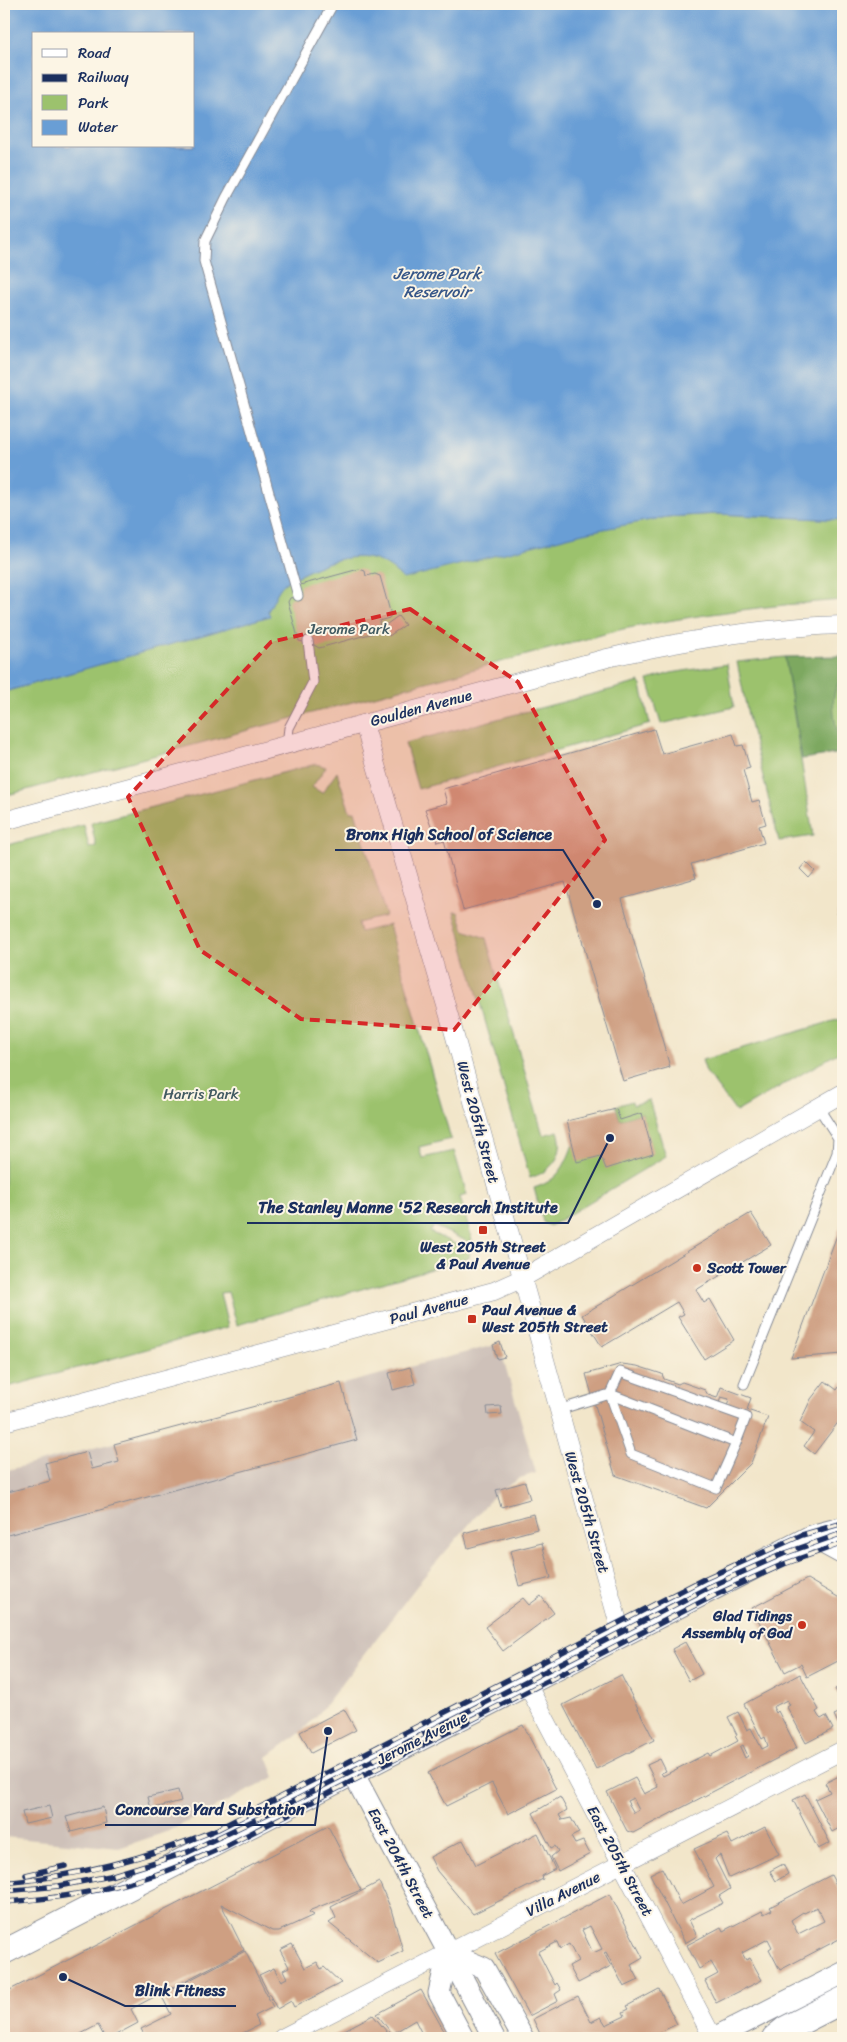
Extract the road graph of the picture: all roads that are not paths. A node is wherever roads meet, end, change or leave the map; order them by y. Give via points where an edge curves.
1 (333, 4) edge
2 (298, 596) dead end
3 (843, 625) edge
4 (308, 641) dead end
5 (364, 724) junction
6 (287, 744) junction
7 (4, 822) edge
8 (843, 1093) edge
9 (818, 1107) junction
10 (521, 1279) junction
11 (744, 1384) dead end
12 (610, 1394) junction
13 (558, 1410) junction
14 (4, 1422) edge
15 (736, 1443) junction
16 (843, 1529) edge
17 (812, 1537) junction
18 (843, 1554) edge
19 (622, 1636) junction
20 (527, 1684) junction
21 (843, 1750) edge
22 (353, 1773) junction
23 (621, 1864) junction
24 (4, 1952) edge
25 (448, 1953) junction
26 (843, 1972) edge
27 (843, 1982) edge
28 (843, 2000) edge
29 (843, 2020) edge
30 (789, 2035) edge
31 (282, 2038) edge
32 (463, 2038) edge
33 (494, 2038) edge
34 (523, 2038) edge
35 (713, 2038) edge

1 - 2 lane via 205,241 204,261
3 - 5 street, Goulden Avenue via 746,632 646,649
4 - 6 lane via 313,682 289,728
5 - 6 street, Goulden Avenue
5 - 10 street, West 205th Street
6 - 7 street, Goulden Avenue
8 - 9 street, Paul Avenue
9 - 10 street, Paul Avenue
9 - 11 lane via 838,1138 837,1153
10 - 13 street, West 205th Street
10 - 14 street, Paul Avenue via 480,1295
12 - 13 lane
12 - 15 lane
12 - 15 lane via 620,1372 746,1417
12 - 15 lane via 631,1454 716,1488
13 - 19 street, West 205th Street
16 - 17 main road, Jerome Avenue
17 - 18 street
17 - 19 main road, Jerome Avenue
19 - 20 main road, Jerome Avenue
20 - 22 main road, Jerome Avenue
20 - 23 street, East 205th Street
21 - 23 street, Villa Avenue
22 - 24 main road, Jerome Avenue
22 - 25 street, East 204th Street
23 - 25 street, Villa Avenue
23 - 35 street, East 205th Street
25 - 31 street, Villa Avenue
25 - 32 street via 439,1993
25 - 33 street, East 204th Street
25 - 34 street via 484,1968
26 - 35 street
27 - 30 main road via 824,1995
28 - 30 main road
29 - 30 main road

